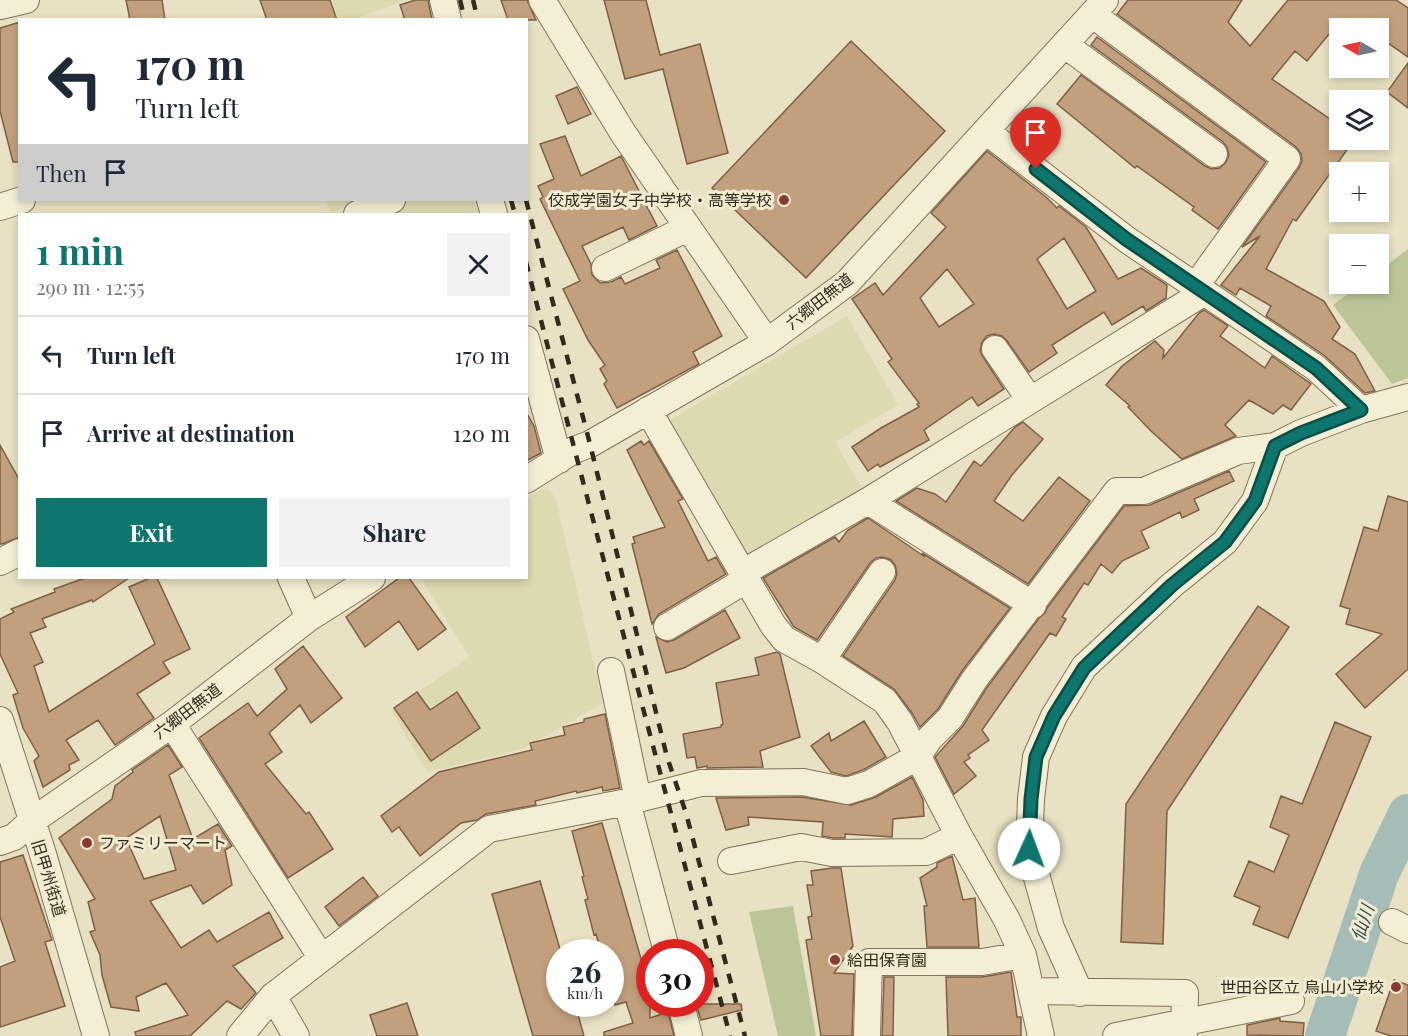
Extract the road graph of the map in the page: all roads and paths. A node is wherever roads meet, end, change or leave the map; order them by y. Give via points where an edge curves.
1 (26, 0) edge
2 (443, 0) edge
3 (542, 0) edge
4 (0, 6) edge
5 (1099, 7) edge
6 (448, 18) edge
7 (1065, 45) junction
8 (987, 132) junction
9 (1214, 154) dead end
10 (19, 201) edge
11 (390, 201) edge
12 (0, 207) edge
13 (360, 213) edge
14 (688, 228) junction
15 (605, 268) dead end
16 (1199, 290) junction
17 (767, 342) junction
18 (528, 346) edge
19 (995, 349) dead end
20 (1408, 396) edge
21 (1030, 400) junction
22 (648, 410) junction
23 (1361, 410) junction
24 (1275, 446) junction
25 (559, 460) junction
26 (528, 479) edge
27 (868, 501) junction
28 (18, 553) edge
29 (0, 562) edge
30 (882, 572) dead end
31 (744, 576) junction
32 (291, 579) edge
33 (370, 579) edge
34 (1033, 605) junction
35 (309, 618) junction
36 (667, 627) dead end
37 (822, 660) junction
38 (611, 671) dead end
39 (0, 720) edge
40 (171, 724) junction
41 (917, 757) junction
42 (633, 800) junction
43 (32, 821) junction
44 (959, 836) junction
45 (0, 842) edge
46 (731, 861) dead end
47 (664, 939) edge
48 (1023, 955) junction
49 (321, 957) junction
50 (1031, 991) junction
51 (1080, 993) junction
52 (273, 996) junction
53 (1291, 1002) dead end
54 (685, 1017) edge
55 (1184, 1030) edge
56 (96, 1036) edge
57 (240, 1036) edge
58 (296, 1036) edge
59 (690, 1036) edge
60 (867, 1036) edge
61 (1041, 1036) edge
62 (1116, 1036) edge

1 - 4 street
2 - 6 street
3 - 14 street via 623,133
5 - 7 street, 六郷田無道
5 - 16 street via 1287,159
7 - 8 street, 六郷田無道
7 - 9 street
8 - 16 street
8 - 17 street, 六郷田無道 via 847,283
10 - 12 street
11 - 13 street
14 - 15 street
14 - 17 street
16 - 21 street
16 - 23 street via 1316,368
17 - 22 street, 六郷田無道
18 - 25 street
19 - 21 street
20 - 23 street
21 - 27 street
22 - 25 street, 六郷田無道
22 - 31 street
23 - 24 street
24 - 34 street via 1239,452 1144,490 1117,491
24 - 51 street via 1255,501 1225,542 1172,585 1084,668 1054,716 1036,757 1029,849 1051,928
25 - 26 street, 六郷田無道
27 - 31 street
27 - 34 street
28 - 29 street
30 - 37 street
31 - 36 street
31 - 37 street via 784,639
32 - 35 street
33 - 35 street, 六郷田無道
34 - 41 street
35 - 40 street, 六郷田無道
37 - 41 street via 885,700
38 - 42 street
39 - 43 street, 旧甲州街道
40 - 43 street, 六郷田無道
40 - 49 street
41 - 42 street via 869,784 847,791 803,782 733,781 701,783
41 - 44 street
42 - 47 street
42 - 49 street via 489,829
43 - 45 street, 六郷田無道 via 14,837
43 - 56 street, 旧甲州街道
44 - 46 street via 926,852 832,853 801,847
44 - 48 street
48 - 50 street
48 - 60 street via 982,962 869,962
49 - 52 street
50 - 51 street
50 - 61 street
51 - 55 street via 1185,993
52 - 57 street
52 - 58 street
53 - 55 street
54 - 59 street
55 - 62 street

